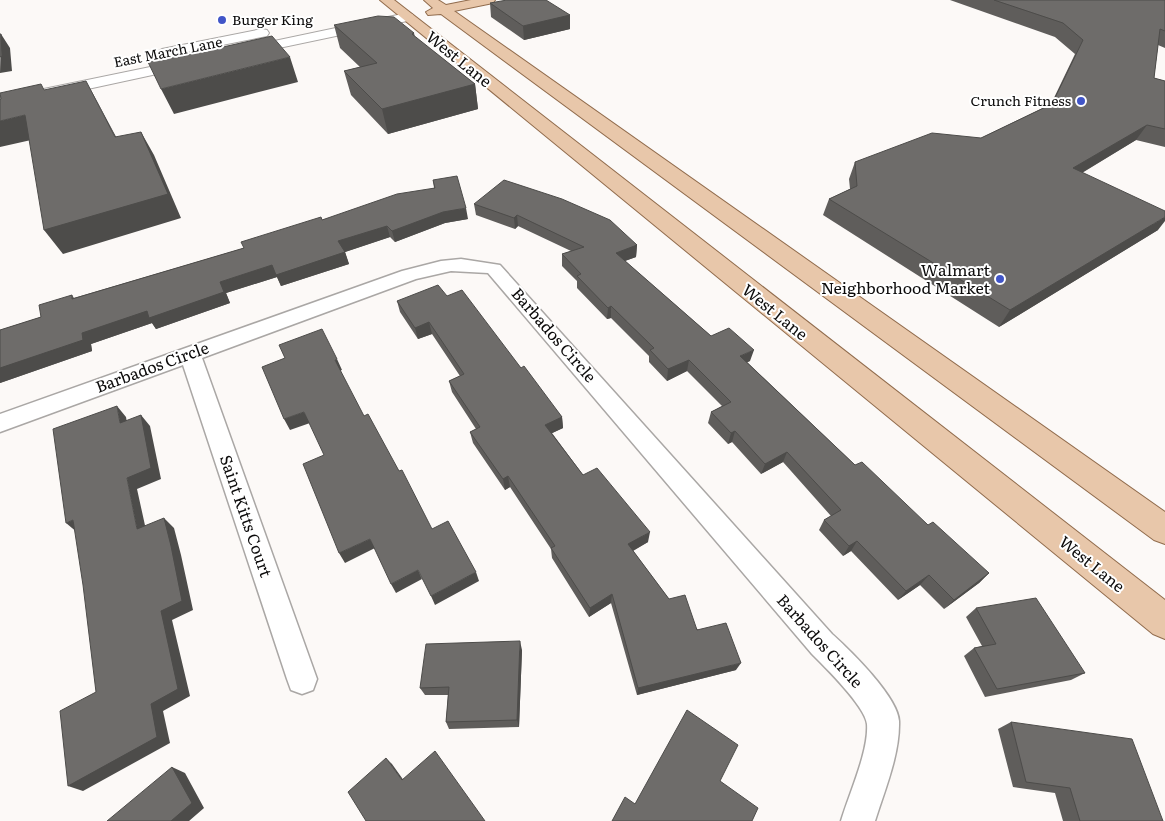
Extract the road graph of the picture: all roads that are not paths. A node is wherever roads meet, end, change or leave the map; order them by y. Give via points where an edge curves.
1 (489, 0) edge
2 (414, 5) edge
3 (145, 56) dead end
4 (0, 103) edge
5 (190, 353) junction
6 (0, 423) edge
7 (1165, 530) edge
8 (1165, 622) edge
9 (302, 679) dead end
10 (858, 821) edge

1 - 2 main road, East March Lane
2 - 3 main road, East March Lane
2 - 4 main road, East March Lane
2 - 7 main road, West Lane
2 - 8 main road, West Lane
5 - 6 street, Barbados Circle
5 - 9 street, Saint Kitts Court
5 - 10 street, Barbados Circle via 435,267 474,264 494,269 822,644 856,677 883,718 880,749

